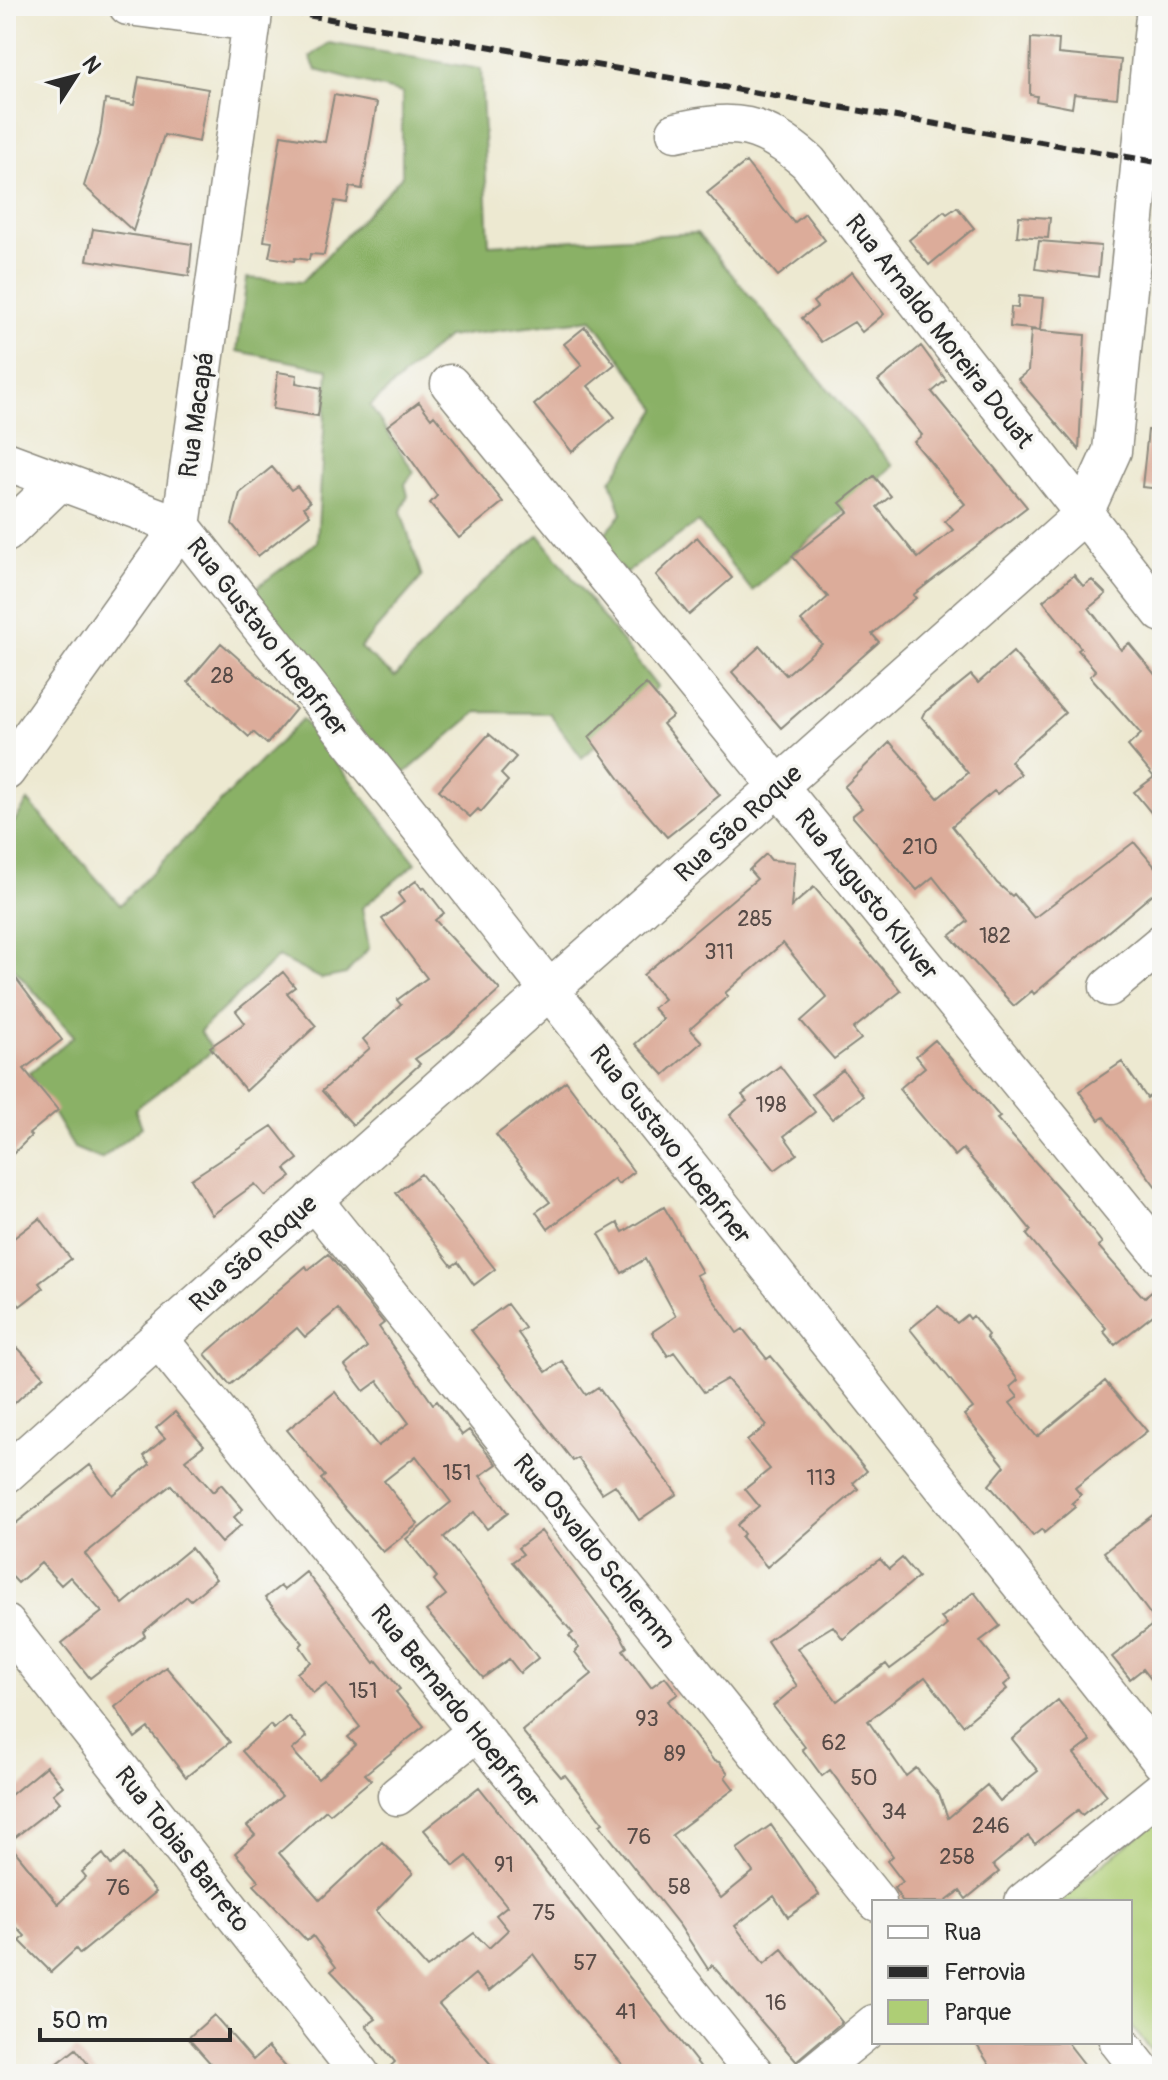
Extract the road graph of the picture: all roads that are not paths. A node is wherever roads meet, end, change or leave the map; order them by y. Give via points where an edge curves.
1 (128, 6) edge
2 (1156, 6) edge
3 (253, 14) edge
4 (676, 132) dead end
5 (450, 384) dead end
6 (1112, 451) junction
7 (6, 461) edge
8 (60, 481) junction
9 (1083, 515) junction
10 (9, 522) edge
11 (181, 526) junction
12 (1133, 577) junction
13 (1162, 613) edge
14 (6, 771) edge
15 (779, 786) junction
16 (1162, 943) edge
17 (1109, 987) dead end
18 (549, 991) junction
19 (313, 1200) junction
20 (1162, 1256) edge
21 (158, 1338) junction
22 (6, 1474) edge
23 (6, 1624) edge
24 (477, 1731) junction
25 (1162, 1762) edge
26 (1162, 1790) edge
27 (397, 1796) dead end
28 (875, 1900) edge
29 (1026, 1900) edge
30 (872, 2026) edge
31 (1121, 2044) edge
32 (360, 2074) edge
33 (755, 2074) edge
34 (813, 2074) edge
35 (1144, 2074) edge

1 - 3 street
2 - 6 street, Rua São Roque
3 - 11 street, Rua Macapá
4 - 9 street, Rua Arnaldo Moreira Douat via 714,123 745,124 777,136 808,162
5 - 15 street, Rua Augusto Kluver
6 - 9 street, Rua São Roque
6 - 12 street via 1117,520
7 - 8 street
8 - 10 street
8 - 11 street
9 - 12 street, Rua Arnaldo Moreira Douat
9 - 15 street, Rua São Roque
11 - 14 street, Rua Macapá
11 - 18 street, Rua Gustavo Hoepfner
12 - 13 street, Rua Arnaldo Moreira Douat
15 - 18 street, Rua São Roque
15 - 20 street, Rua Augusto Kluver
16 - 17 street
18 - 19 street, Rua São Roque
18 - 25 street, Rua Gustavo Hoepfner
19 - 21 street, Rua São Roque
19 - 28 street, Rua Osvaldo Schlemm
21 - 22 street, Rua São Roque
21 - 24 street, Rua Bernardo Hoepfner
23 - 32 street, Rua Tobias Barreto
24 - 27 street
24 - 33 street, Rua Bernardo Hoepfner
26 - 29 street
30 - 34 street
31 - 35 street

